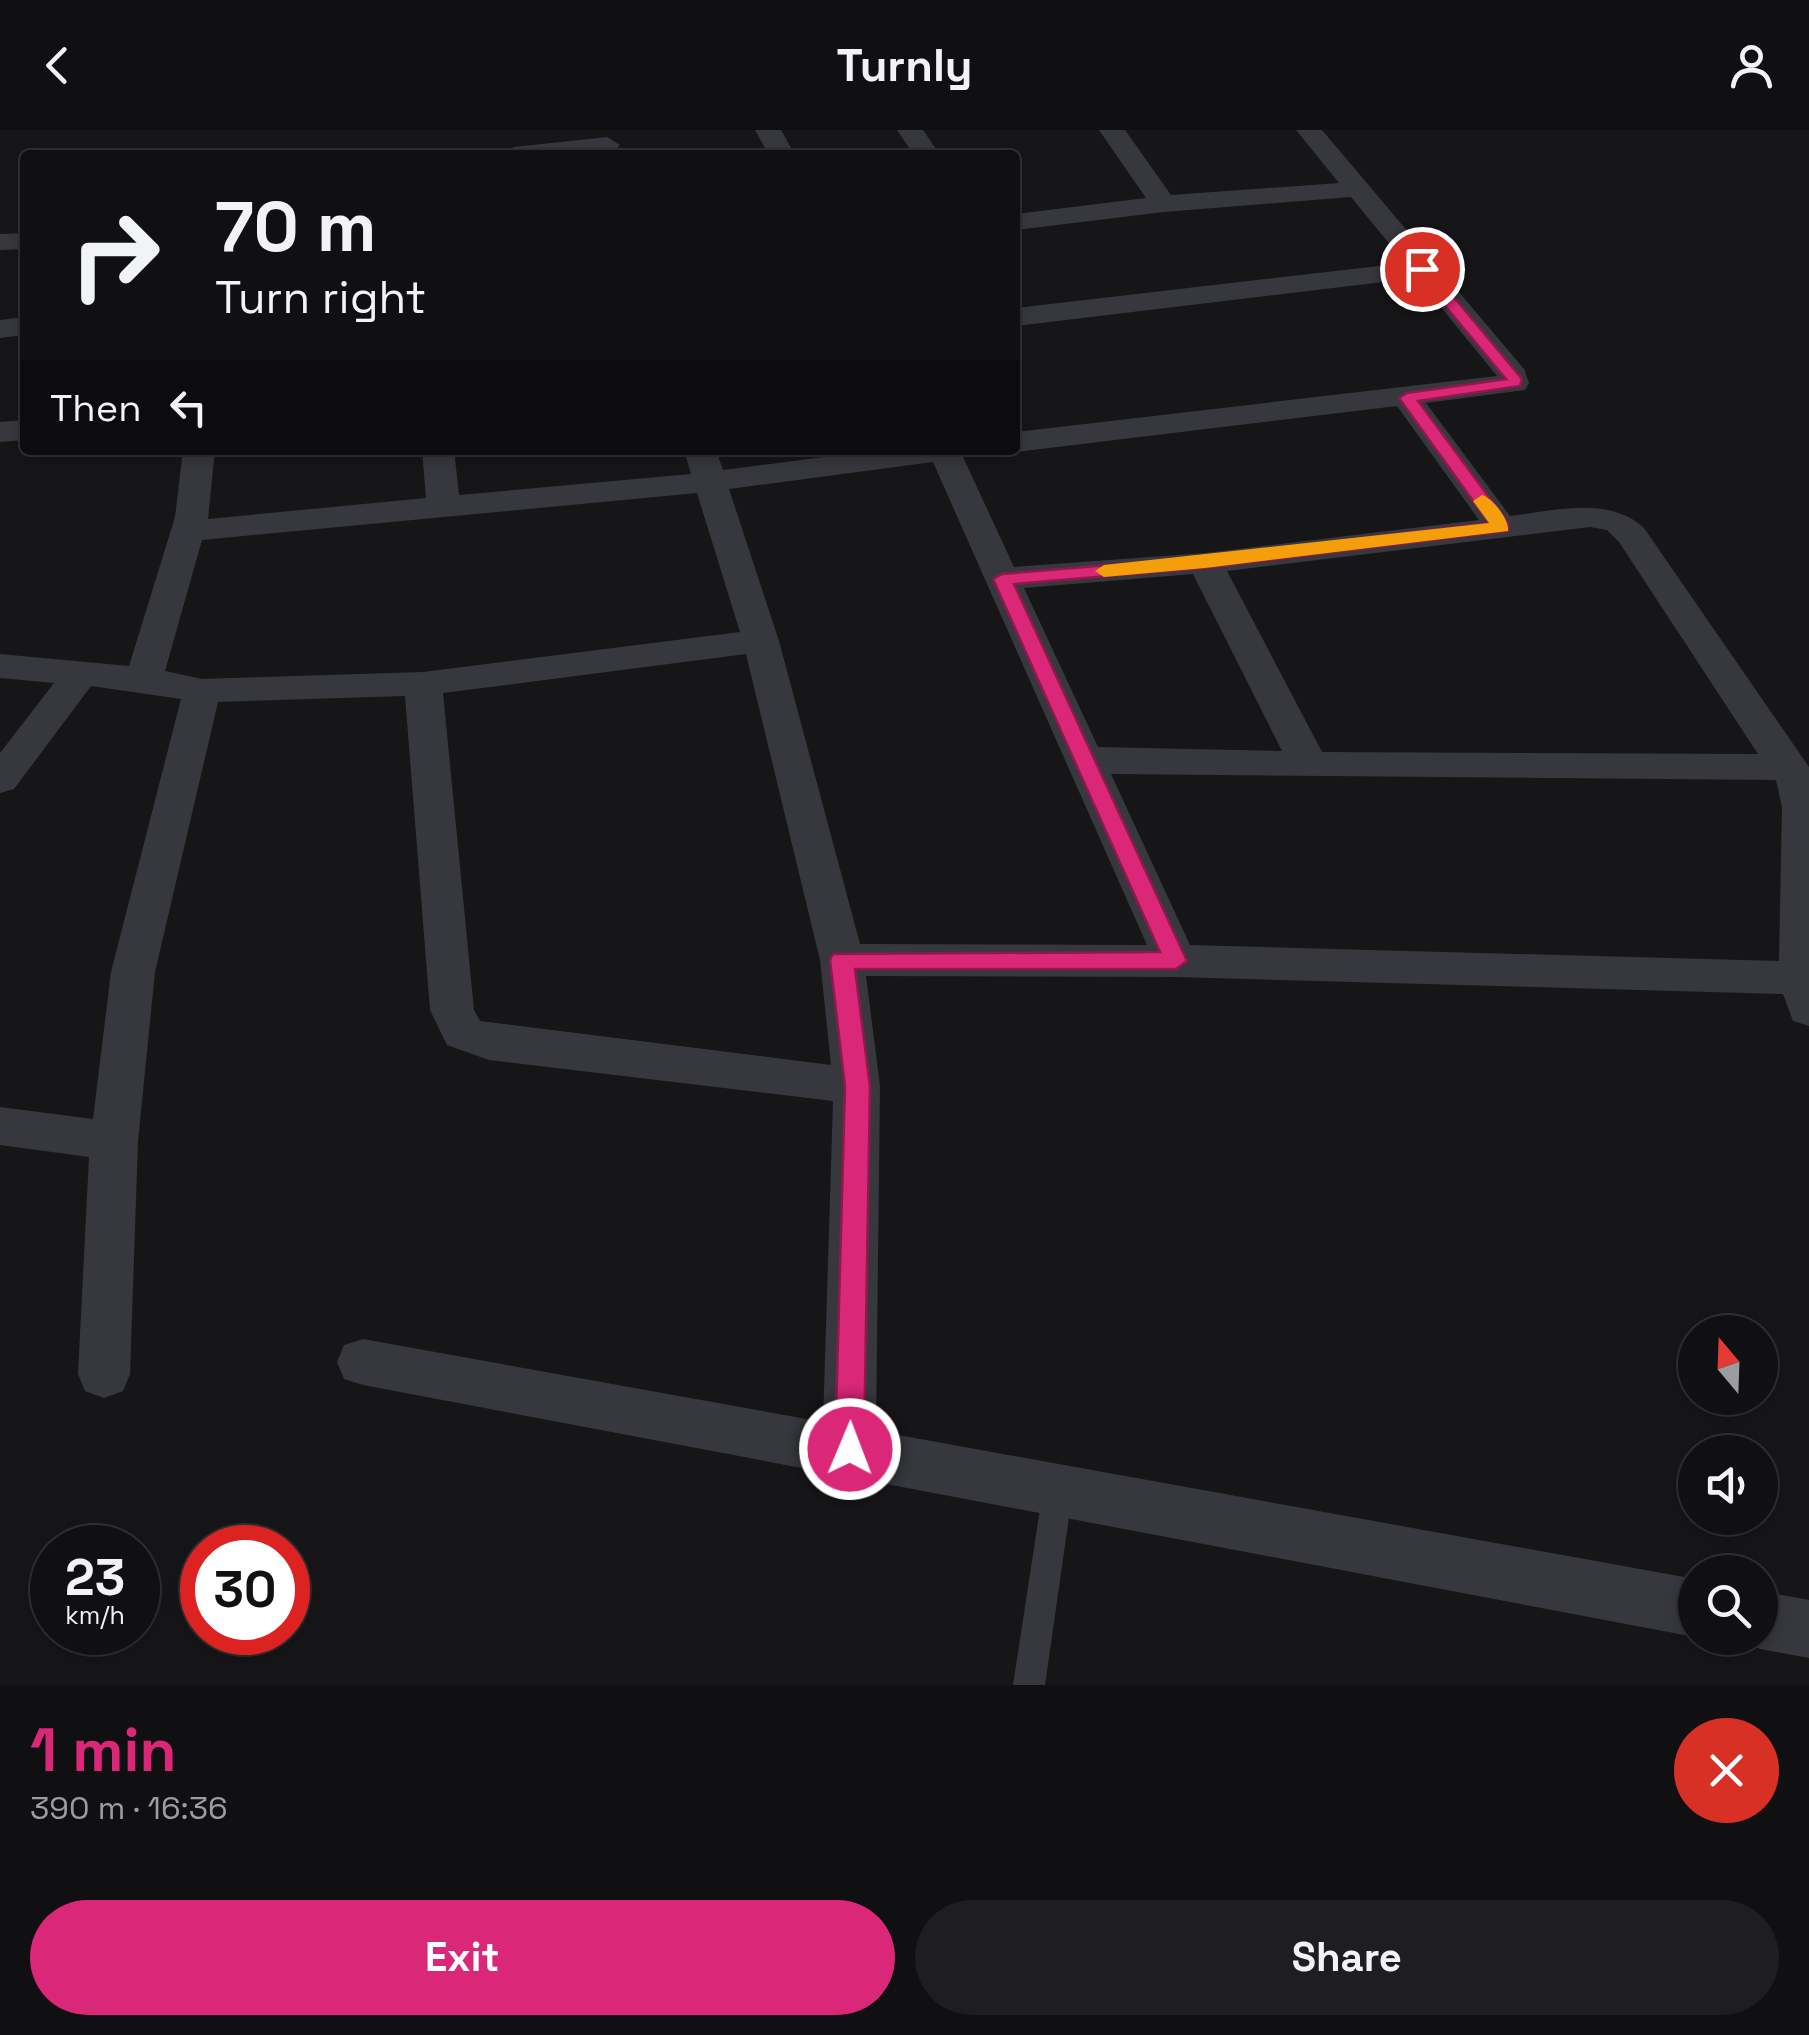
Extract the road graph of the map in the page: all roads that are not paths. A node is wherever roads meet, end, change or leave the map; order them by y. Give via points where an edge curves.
1 (1112, 130) edge
2 (1309, 130) edge
3 (606, 143) edge
4 (552, 150) edge
5 (1358, 189) junction
6 (1164, 204) junction
7 (1020, 221) edge
8 (1422, 269) junction
9 (1020, 316) edge
10 (1407, 398) junction
11 (1020, 441) edge
12 (198, 455) edge
13 (438, 455) edge
14 (880, 455) edge
15 (946, 455) edge
16 (704, 466) edge
17 (443, 507) junction
18 (1501, 527) junction
19 (188, 531) junction
20 (1205, 563) junction
21 (1002, 579) junction
22 (762, 641) junction
23 (0, 666) edge
24 (80, 674) junction
25 (144, 679) junction
26 (423, 684) junction
27 (202, 690) junction
28 (1084, 760) junction
29 (1309, 765) junction
30 (1789, 767) junction
31 (0, 780) edge
32 (842, 960) junction
33 (1176, 961) junction
34 (1805, 994) edge
35 (857, 1086) junction
36 (0, 1126) edge
37 (114, 1141) junction
38 (363, 1362) dead end
39 (104, 1374) dead end
40 (850, 1449) junction
41 (1058, 1488) junction
42 (1678, 1605) edge
43 (1778, 1624) edge
44 (1809, 1630) edge
45 (1029, 1685) edge

1 - 6 street
2 - 5 street
3 - 4 street
5 - 6 street
5 - 8 street
6 - 7 street
8 - 9 street
8 - 10 street via 1514,383
10 - 11 street
10 - 18 street
12 - 19 street
13 - 17 street
14 - 16 street
15 - 21 street
16 - 17 street
16 - 22 street
17 - 19 street
18 - 20 street
18 - 30 street via 1599,517 1623,525
19 - 25 street
20 - 21 street
20 - 29 street
21 - 28 street
22 - 26 street
22 - 32 street
23 - 24 street
24 - 25 street
24 - 31 street
25 - 27 street
26 - 27 street
26 - 35 street via 452,1010 464,1033 489,1042
27 - 37 street via 139,940
28 - 29 street
28 - 33 street
29 - 30 street
30 - 34 street via 1802,796
32 - 33 street
32 - 35 street
33 - 34 street
35 - 40 street
36 - 37 street
37 - 39 street
38 - 40 street
40 - 41 street
41 - 42 street
41 - 45 lane
43 - 44 street

